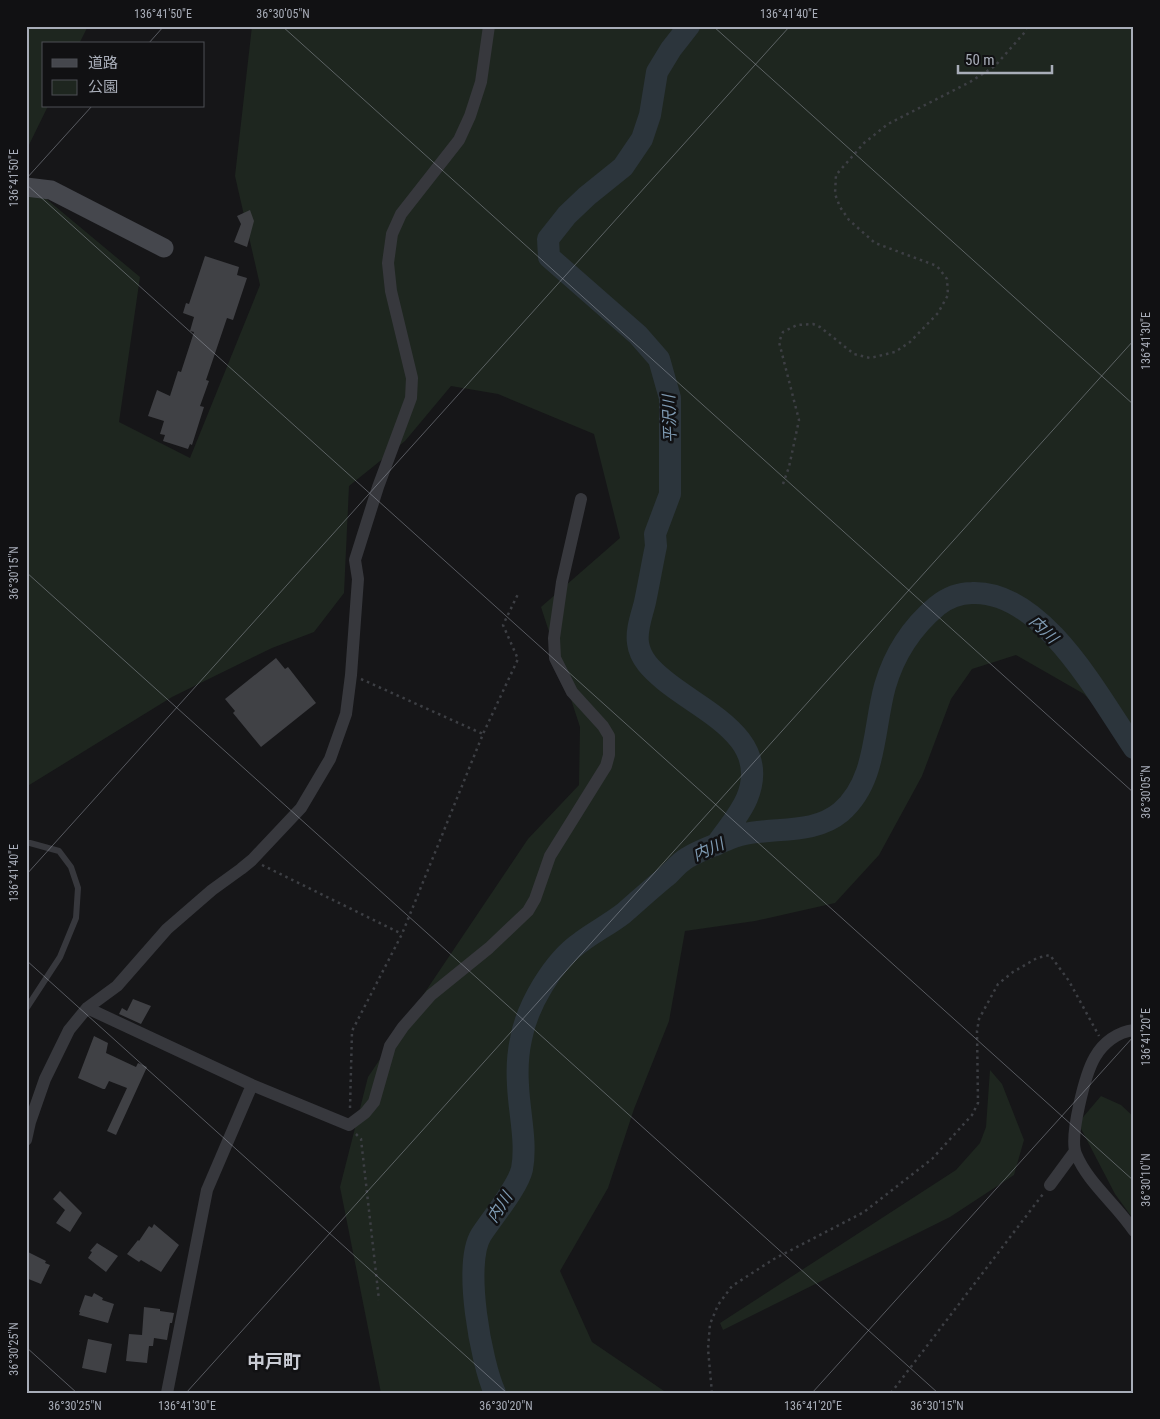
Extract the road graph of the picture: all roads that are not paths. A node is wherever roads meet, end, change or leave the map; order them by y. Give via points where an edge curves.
1 (489, 26) edge
2 (26, 187) edge
3 (164, 248) dead end
4 (581, 499) dead end
5 (26, 843) edge
6 (87, 1008) junction
7 (26, 1009) edge
8 (1134, 1030) edge
9 (252, 1085) junction
10 (26, 1140) edge
11 (1075, 1151) junction
12 (1050, 1185) road end
13 (1134, 1231) edge
14 (167, 1393) edge

1 - 6 street via 481,82 459,140 401,214 392,234 388,263 390,291 412,378 411,398 355,560 358,579 351,675 346,714 330,759 301,808 252,860 167,929 117,986
2 - 3 street via 51,190
4 - 9 street via 562,582 554,638 555,658 572,692 609,736 609,755 606,766 550,856 535,899 490,948 432,995 403,1027 390,1046 374,1102 349,1125
5 - 7 lane via 59,851 71,867 78,888 76,918 60,957
6 - 9 street
6 - 10 street via 69,1030 45,1079
8 - 11 street via 1123,1031 1108,1041 1094,1058 1074,1130
9 - 14 street via 208,1190
11 - 12 street
11 - 13 street via 1082,1167

